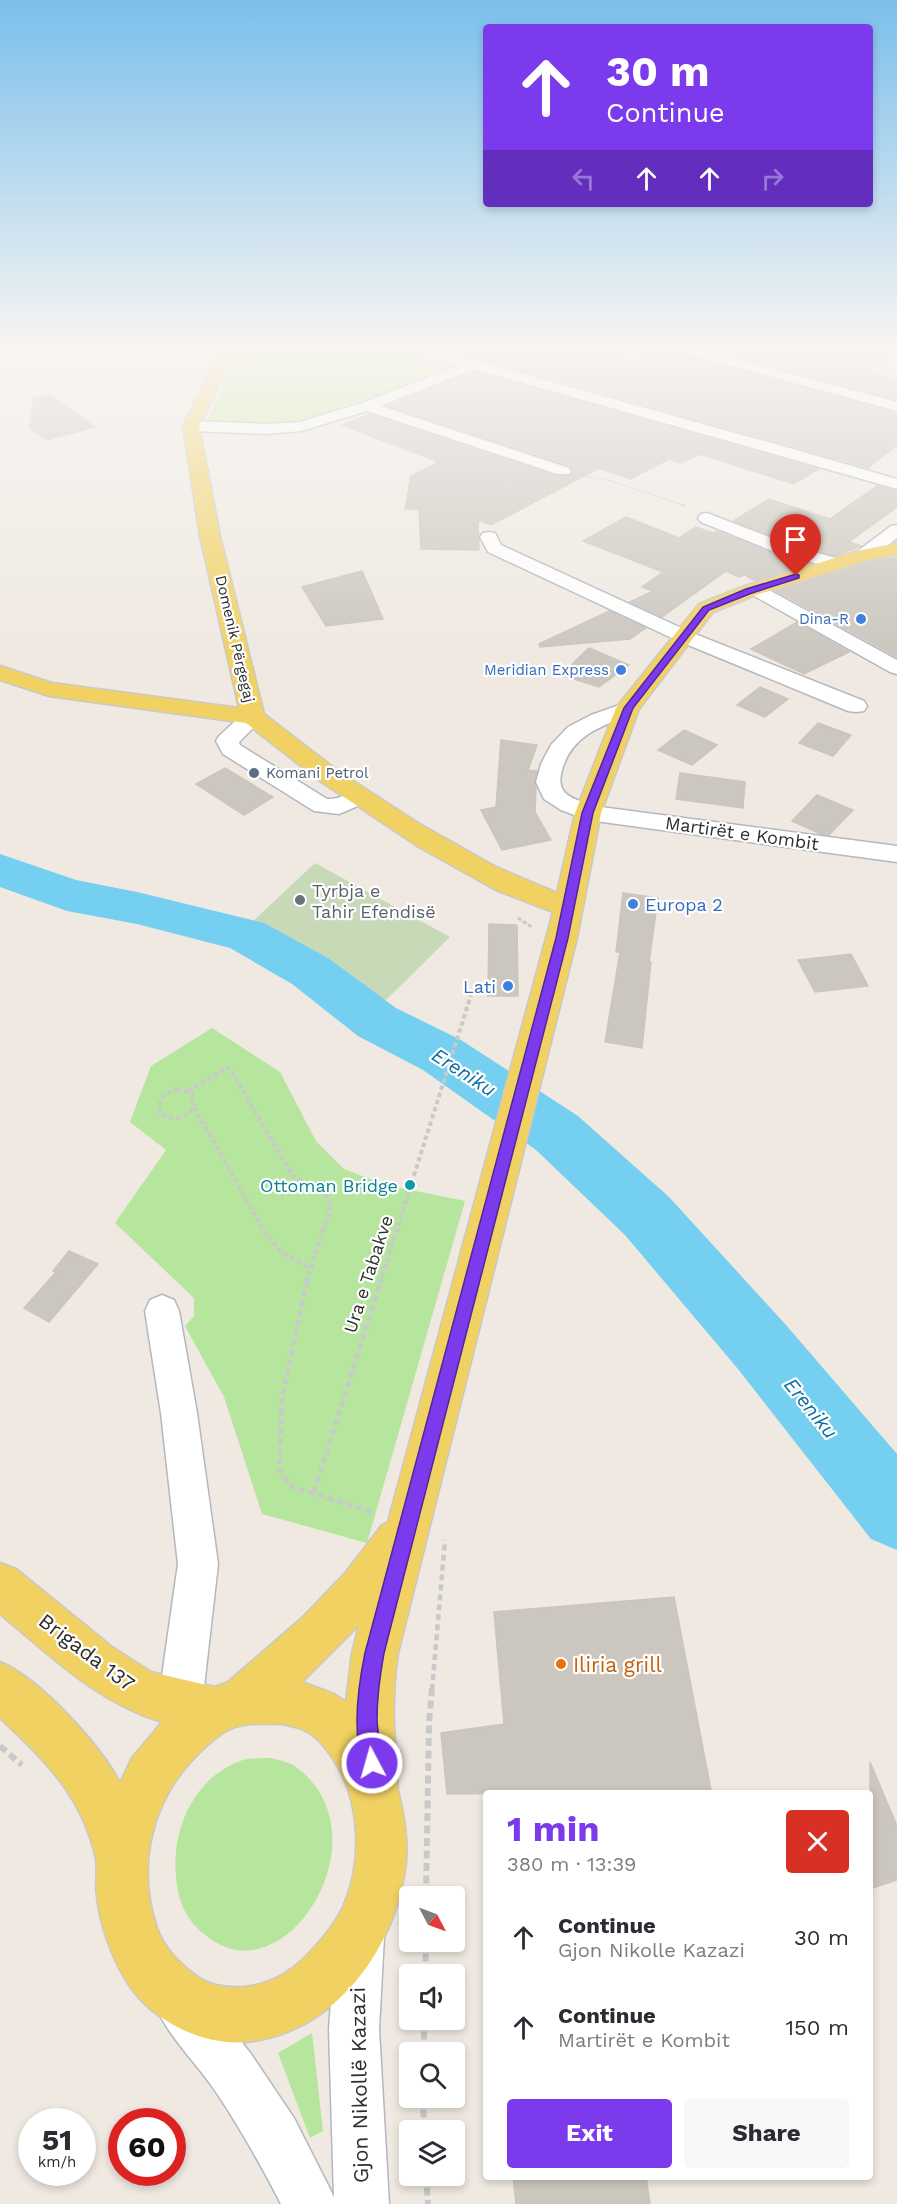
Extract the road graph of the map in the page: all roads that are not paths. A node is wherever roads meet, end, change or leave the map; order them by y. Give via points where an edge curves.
1 (195, 449) edge
2 (496, 449) edge
3 (773, 449) edge
4 (563, 471) road end
5 (897, 484) edge
6 (707, 518) road end
7 (897, 530) edge
8 (489, 537) dead end
9 (897, 549) edge
10 (864, 555) junction
11 (836, 564) junction
12 (756, 589) junction
13 (683, 636) junction
14 (897, 668) edge
15 (0, 673) edge
16 (856, 706) dead end
17 (628, 708) junction
18 (253, 717) junction
19 (359, 797) junction
20 (588, 813) junction
21 (897, 854) edge
22 (569, 907) junction
23 (162, 1311) dead end
24 (411, 1520) junction
25 (0, 1585) edge
26 (0, 1686) edge
27 (213, 1706) junction
28 (374, 1784) junction
29 (122, 1860) junction
30 (361, 1929) junction
31 (169, 1991) junction
32 (310, 2204) edge
33 (362, 2204) edge

1 - 18 main road, Domenik Përgegaj via 210,536
2 - 4 street
3 - 5 street
6 - 11 street via 781,548
7 - 10 street
8 - 13 street via 494,548
9 - 10 main road
10 - 11 main road
11 - 12 main road
12 - 13 main road via 706,608
12 - 14 street
13 - 16 street
13 - 17 main road
15 - 18 main road via 49,689
17 - 20 main road
17 - 20 street, Martirët e Kombit via 568,735 549,776 548,788 556,798
18 - 19 main road, Domenik Përgegaj
18 - 19 street via 227,741 231,749 322,806 339,807
19 - 22 main road, Domenik Përgegaj via 481,873
20 - 21 street, Martirët e Kombit
20 - 22 main road
22 - 24 main road
23 - 27 street via 179,1413
24 - 27 main road via 361,1589 291,1662
24 - 28 main road via 368,1687 367,1721
25 - 27 main road, Brigada 137 via 140,1692
26 - 29 main road, Brigada 137 via 47,1729 86,1775 105,1808
27 - 28 main road, Brigada 137 via 282,1700 321,1713 352,1742
27 - 29 main road, Brigada 137 via 182,1734 153,1769 132,1812
28 - 30 main road, Brigada 137 via 382,1830 379,1880
29 - 31 main road, Brigada 137 via 124,1910 140,1956
30 - 31 main road, Brigada 137 via 332,1971 293,2001 250,2016 207,2013
30 - 33 street, Gjon Nikollë Kazazi via 354,2029
31 - 32 street via 233,2072 275,2138

